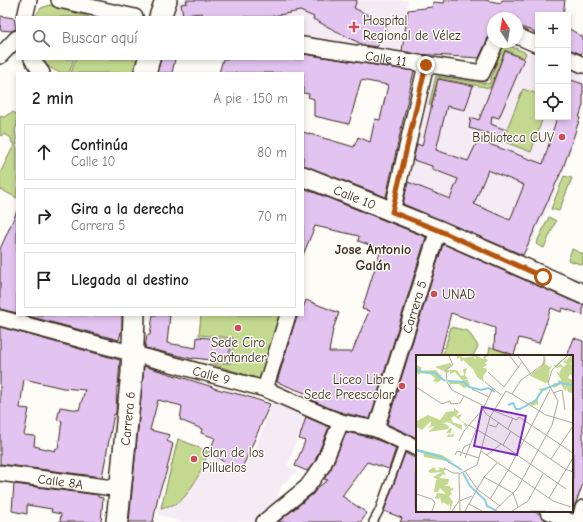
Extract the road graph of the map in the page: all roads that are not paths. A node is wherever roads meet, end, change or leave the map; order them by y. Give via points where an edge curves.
1 (29, 0) edge
2 (60, 0) edge
3 (166, 0) edge
4 (25, 16) edge
5 (131, 16) edge
6 (160, 16) edge
7 (16, 39) edge
8 (523, 39) edge
9 (535, 44) edge
10 (304, 45) edge
11 (493, 48) edge
12 (0, 56) edge
13 (571, 59) edge
14 (33, 60) edge
15 (149, 60) edge
16 (426, 65) junction
17 (583, 65) edge
18 (41, 72) edge
19 (145, 72) edge
20 (304, 176) edge
21 (392, 212) junction
22 (438, 230) junction
23 (583, 294) edge
24 (134, 316) edge
25 (288, 316) edge
26 (0, 318) edge
27 (133, 354) junction
28 (266, 389) junction
29 (341, 422) junction
30 (376, 429) junction
31 (410, 445) edge
32 (0, 473) edge
33 (121, 489) junction
34 (583, 508) edge
35 (550, 512) edge
36 (117, 522) edge
37 (264, 522) edge
38 (372, 522) edge
39 (571, 522) edge
40 (579, 522) edge

1 - 4 street
2 - 5 street
3 - 6 main road
7 - 12 street
8 - 9 street
10 - 16 street, Calle 11
11 - 16 street, Calle 11 via 482,73
13 - 17 street
14 - 18 street
15 - 19 main road
16 - 21 street
20 - 21 street, Calle 10
21 - 22 street, Calle 10
22 - 23 street, Calle 10
22 - 30 street, Carrera 5
24 - 27 main road, Carrera 6
25 - 28 street
26 - 27 street, Calle 9
27 - 28 street, Calle 9
27 - 33 main road, Carrera 6
28 - 29 street, Calle 9
29 - 30 street, Calle 9
29 - 37 street via 323,464 307,487
30 - 31 street, Calle 9
31 - 38 lane
32 - 33 street, Calle 8A
33 - 36 main road, Carrera 6
34 - 40 street
35 - 39 street

